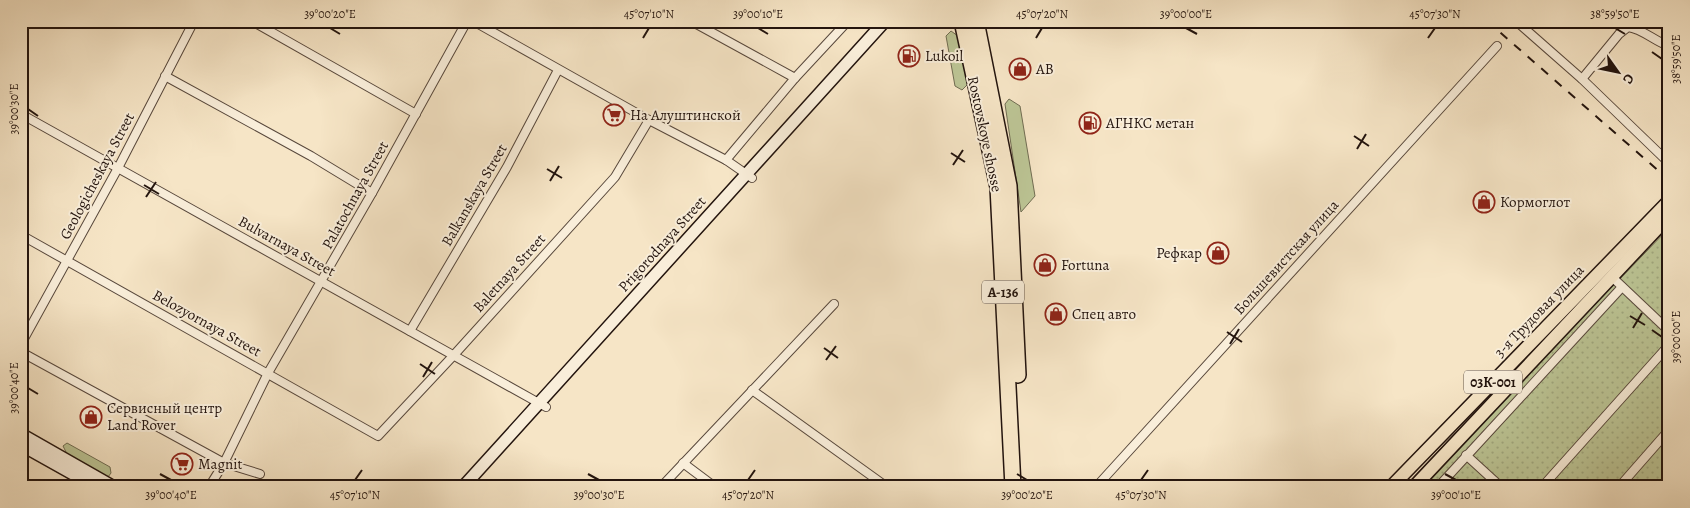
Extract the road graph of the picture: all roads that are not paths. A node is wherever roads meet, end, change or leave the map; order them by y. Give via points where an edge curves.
1 (194, 21) edge
2 (252, 21) edge
3 (467, 21) edge
4 (473, 21) edge
5 (692, 21) edge
6 (848, 21) edge
7 (885, 21) edge
8 (894, 21) edge
9 (962, 21) edge
10 (976, 21) edge
11 (1518, 22) edge
12 (1497, 46) dead end
13 (1669, 46) edge
14 (558, 70) junction
15 (165, 76) junction
16 (795, 78) junction
17 (1582, 80) junction
18 (21, 114) edge
19 (416, 114) junction
20 (649, 120) junction
21 (726, 160) junction
22 (1666, 160) dead end
23 (118, 168) junction
24 (749, 175) junction
25 (372, 193) junction
26 (1669, 201) edge
27 (1667, 220) edge
28 (21, 236) edge
29 (67, 261) junction
30 (322, 281) junction
31 (1617, 282) junction
32 (834, 304) dead end
33 (410, 331) junction
34 (1669, 331) edge
35 (21, 344) edge
36 (1669, 345) edge
37 (21, 352) edge
38 (453, 356) junction
39 (268, 373) junction
40 (752, 390) junction
41 (542, 406) junction
42 (1669, 430) edge
43 (21, 434) edge
44 (378, 436) joint
45 (21, 445) edge
46 (1466, 455) junction
47 (224, 463) junction
48 (683, 463) junction
49 (260, 474) dead end
50 (96, 487) edge
51 (114, 487) edge
52 (208, 487) edge
53 (463, 487) edge
54 (473, 487) edge
55 (661, 487) edge
56 (715, 487) edge
57 (887, 487) edge
58 (1013, 487) edge
59 (1022, 487) edge
60 (1096, 487) edge
61 (1391, 487) edge
62 (1414, 487) edge
63 (1438, 487) edge
64 (1501, 487) edge
65 (1542, 487) edge
66 (1619, 487) edge

1 - 15 street, Geologicheskaya Street
2 - 19 street
3 - 19 street, Palatochnaya Street
4 - 14 street
5 - 16 street
6 - 16 street
7 - 24 street, Prigorodnaya Street
8 - 24 street, Prigorodnaya Street via 858,64
9 - 58 highway, Rostovskoye shosse / А-136 via 998,187
10 - 59 highway, Rostovskoye shosse / А-136 via 1009,186
11 - 17 street
12 - 60 street, Большевистская улица
13 - 17 street via 1628,27
14 - 20 street
14 - 33 street, Balkanskaya Street via 506,167
15 - 23 street, Geologicheskaya Street
15 - 25 street
16 - 21 street
17 - 22 street
18 - 23 street, Bulvarnaya Street
19 - 25 street, Palatochnaya Street
20 - 21 street
20 - 38 street, Baletnaya Street via 615,176
21 - 24 street
23 - 29 street, Geologicheskaya Street
23 - 30 street, Bulvarnaya Street
24 - 41 street, Prigorodnaya Street
25 - 30 street, Palatochnaya Street
26 - 61 main road, 3-я Трудовая улица / 03К-001
27 - 31 main road, 03К-001
28 - 29 street, Belozyornaya Street
29 - 35 street, Geologicheskaya Street
29 - 39 street, Belozyornaya Street
30 - 33 street, Bulvarnaya Street
30 - 39 street, Palatochnaya Street
31 - 34 street
31 - 46 street
31 - 62 main road, 3-я Трудовая улица / 03К-001
32 - 40 street
33 - 38 street, Bulvarnaya Street
36 - 65 street
37 - 47 street
38 - 41 street, Bulvarnaya Street
38 - 44 street, Baletnaya Street
39 - 44 street, Belozyornaya Street
39 - 47 street, Palatochnaya Street
40 - 48 street
40 - 57 street
41 - 53 street, Prigorodnaya Street
41 - 54 street, Prigorodnaya Street
42 - 66 street
43 - 51 street
45 - 50 street
46 - 63 street
46 - 64 street
47 - 49 street
47 - 52 street, Palatochnaya Street
48 - 55 street
48 - 56 street

